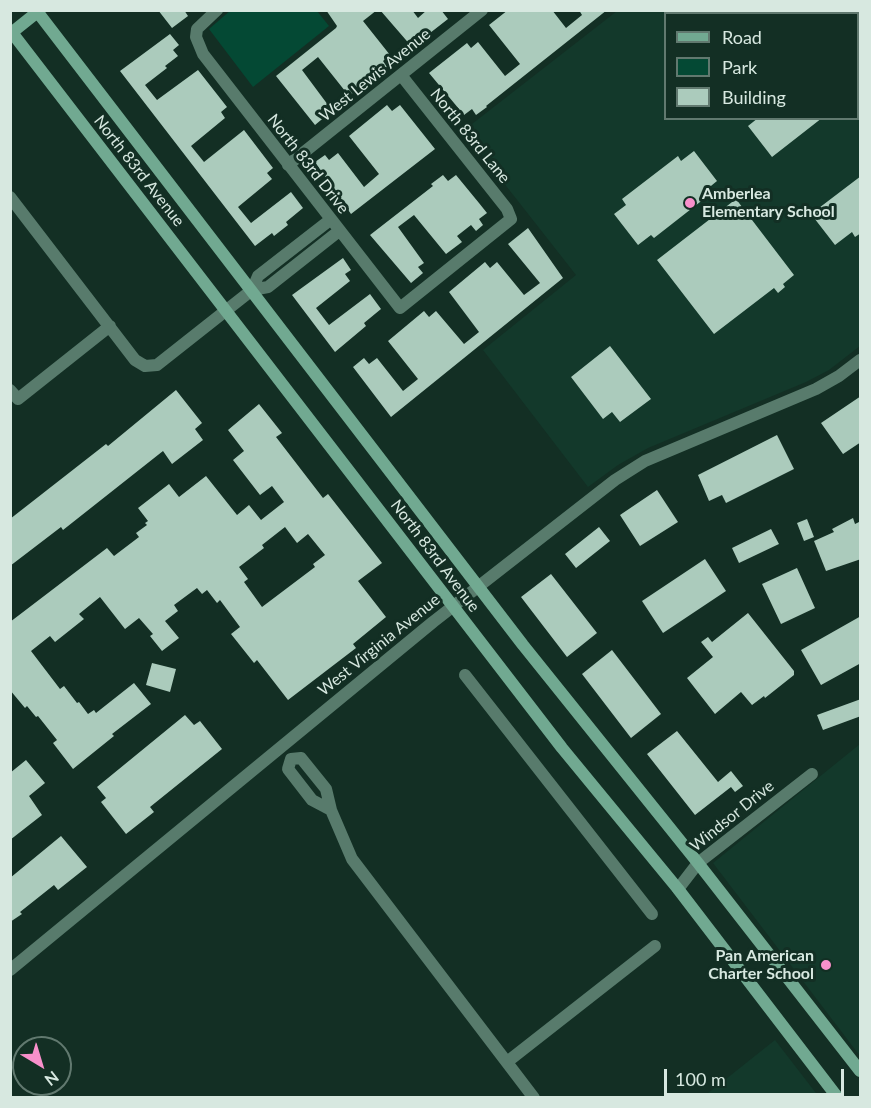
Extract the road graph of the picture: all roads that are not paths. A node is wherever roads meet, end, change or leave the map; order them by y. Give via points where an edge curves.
1 (217, 10) edge
2 (482, 10) edge
3 (38, 11) edge
4 (11, 32) edge
5 (401, 75) junction
6 (288, 165) junction
7 (10, 196) edge
8 (330, 220) junction
9 (339, 231) junction
10 (292, 249) junction
11 (301, 261) junction
12 (252, 290) junction
13 (400, 308) joint
14 (225, 310) junction
15 (110, 326) junction
16 (861, 360) edge
17 (13, 398) edge
18 (478, 586) junction
19 (452, 607) junction
20 (465, 675) dead end
21 (281, 747) junction
22 (291, 759) junction
23 (812, 774) dead end
24 (331, 810) junction
25 (699, 863) junction
26 (678, 889) junction
27 (652, 914) dead end
28 (655, 946) dead end
29 (10, 970) edge
30 (507, 1062) junction
31 (861, 1071) edge
32 (534, 1098) edge
33 (838, 1098) edge

1 - 6 street, North 83rd Drive via 197,29 203,54
2 - 5 street, West Lewis Avenue
3 - 4 main road
3 - 12 main road, North 83rd Avenue
4 - 14 main road, North 83rd Avenue
5 - 6 street, West Lewis Avenue
5 - 13 street, North 83rd Lane via 511,219
6 - 8 street, North 83rd Drive
7 - 15 street
8 - 9 street, North 83rd Drive
8 - 10 street
9 - 11 street
9 - 13 street, North 83rd Drive
10 - 11 street
10 - 12 street via 258,276
11 - 12 street via 268,287
12 - 14 street
12 - 18 main road, North 83rd Avenue
14 - 15 street via 157,365 145,366 135,360
14 - 19 main road, North 83rd Avenue
15 - 17 street
16 - 18 street, West Virginia Avenue via 816,389 645,461
18 - 19 street, West Virginia Avenue
18 - 25 main road, North 83rd Avenue
19 - 21 street, West Virginia Avenue
19 - 26 main road, North 83rd Avenue
20 - 27 street
21 - 22 street
21 - 29 street, West Virginia Avenue
22 - 24 street via 288,769 312,800
22 - 24 street via 302,758 326,789
23 - 25 street, Windsor Drive
24 - 30 street via 352,859
25 - 26 street, Windsor Drive
25 - 31 main road, North 83rd Avenue
26 - 33 main road, North 83rd Avenue
28 - 30 street
30 - 32 street

